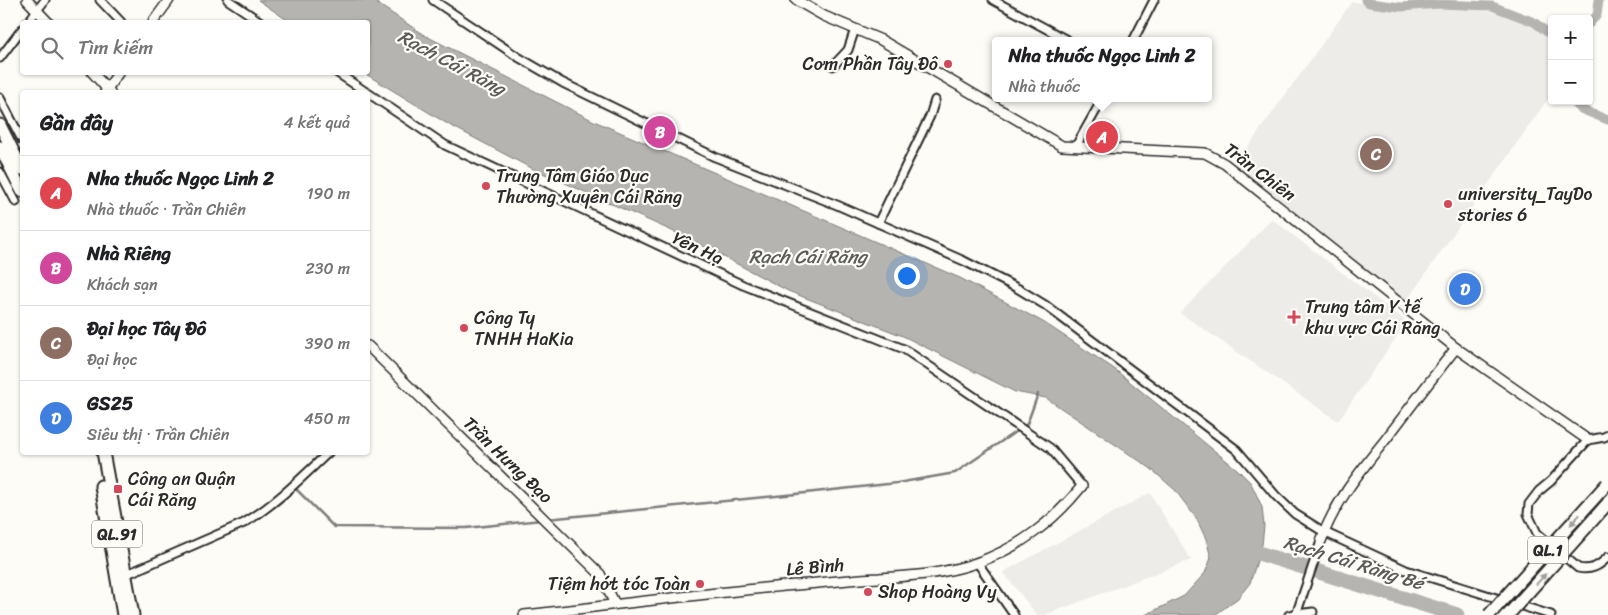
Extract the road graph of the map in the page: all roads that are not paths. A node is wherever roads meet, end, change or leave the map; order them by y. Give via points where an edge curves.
1 (27, 0) edge
2 (45, 0) edge
3 (100, 0) edge
4 (169, 0) edge
5 (228, 0) edge
6 (433, 0) edge
7 (796, 0) edge
8 (993, 0) edge
9 (1154, 0) edge
10 (37, 11) junction
11 (30, 20) edge
12 (46, 20) edge
13 (119, 20) edge
14 (154, 20) edge
15 (258, 20) edge
16 (856, 29) junction
17 (20, 32) edge
18 (1062, 37) edge
19 (1135, 37) edge
20 (0, 58) edge
21 (832, 66) dead end
22 (94, 75) edge
23 (117, 75) edge
24 (340, 75) edge
25 (106, 90) edge
26 (108, 90) edge
27 (363, 90) edge
28 (370, 95) edge
29 (0, 98) edge
30 (935, 100) dead end
31 (1101, 102) edge
32 (0, 125) edge
33 (20, 136) edge
34 (1076, 146) junction
35 (0, 147) edge
36 (10, 156) junction
37 (20, 167) edge
38 (0, 172) edge
39 (20, 185) edge
40 (16, 202) dead end
41 (878, 223) junction
42 (370, 348) edge
43 (1456, 348) junction
44 (1608, 435) edge
45 (1588, 440) junction
46 (96, 455) edge
47 (104, 455) edge
48 (326, 455) edge
49 (1608, 484) edge
50 (1082, 486) joint
51 (1608, 503) edge
52 (1324, 532) junction
53 (1321, 541) joint
54 (1608, 556) edge
55 (977, 562) junction
56 (125, 575) junction
57 (615, 604) junction
58 (597, 611) edge
59 (1313, 612) dead end
60 (1297, 614) edge
61 (123, 615) edge
62 (133, 615) edge
63 (524, 615) edge
64 (1014, 615) edge
65 (1289, 615) edge
66 (1489, 615) edge
67 (1508, 615) edge
68 (1550, 615) edge

1 - 10 street
2 - 10 street
3 - 13 street
4 - 14 street
5 - 15 street
6 - 41 street via 563,83 715,156
7 - 16 street, Trần Chiên
8 - 18 street
9 - 19 street
10 - 11 street
10 - 12 street
16 - 21 street via 848,50
16 - 34 street, Trần Chiên via 881,40 1062,146
17 - 20 street
22 - 25 street
23 - 26 street
24 - 27 street, Yên Hạ
28 - 50 street, Yên Hạ via 445,146 743,286 904,349 1050,448
29 - 33 street
30 - 41 street
31 - 34 street
32 - 36 highway
34 - 43 street, Trần Chiên via 1206,153 1225,164
35 - 36 highway
36 - 37 highway
36 - 39 highway
38 - 40 street
41 - 52 street via 964,261 1045,305 1237,450 1295,514
42 - 57 street, Trần Hưng Đạo via 600,574
43 - 45 street, Trần Chiên
43 - 52 street via 1367,462
44 - 45 street
45 - 54 street via 1539,491 1529,504 1528,514 1537,533 1578,568 1595,568
46 - 61 highway, QL.91
47 - 56 highway, QL.91
48 - 56 street via 258,514
49 -> 66 highway, QL.1, bridge
50 - 55 street, Lê Bình via 1035,533
67 -> 51 highway, QL.1, bridge
52 - 53 street
52 - 68 street via 1406,570
53 - 60 street
55 - 57 street, Lê Bình via 924,575 801,584
55 - 64 street
56 - 62 highway, QL.91
57 - 58 street, Lê Bình
58 - 63 street, Lê Bình
59 - 60 street
60 - 65 street

